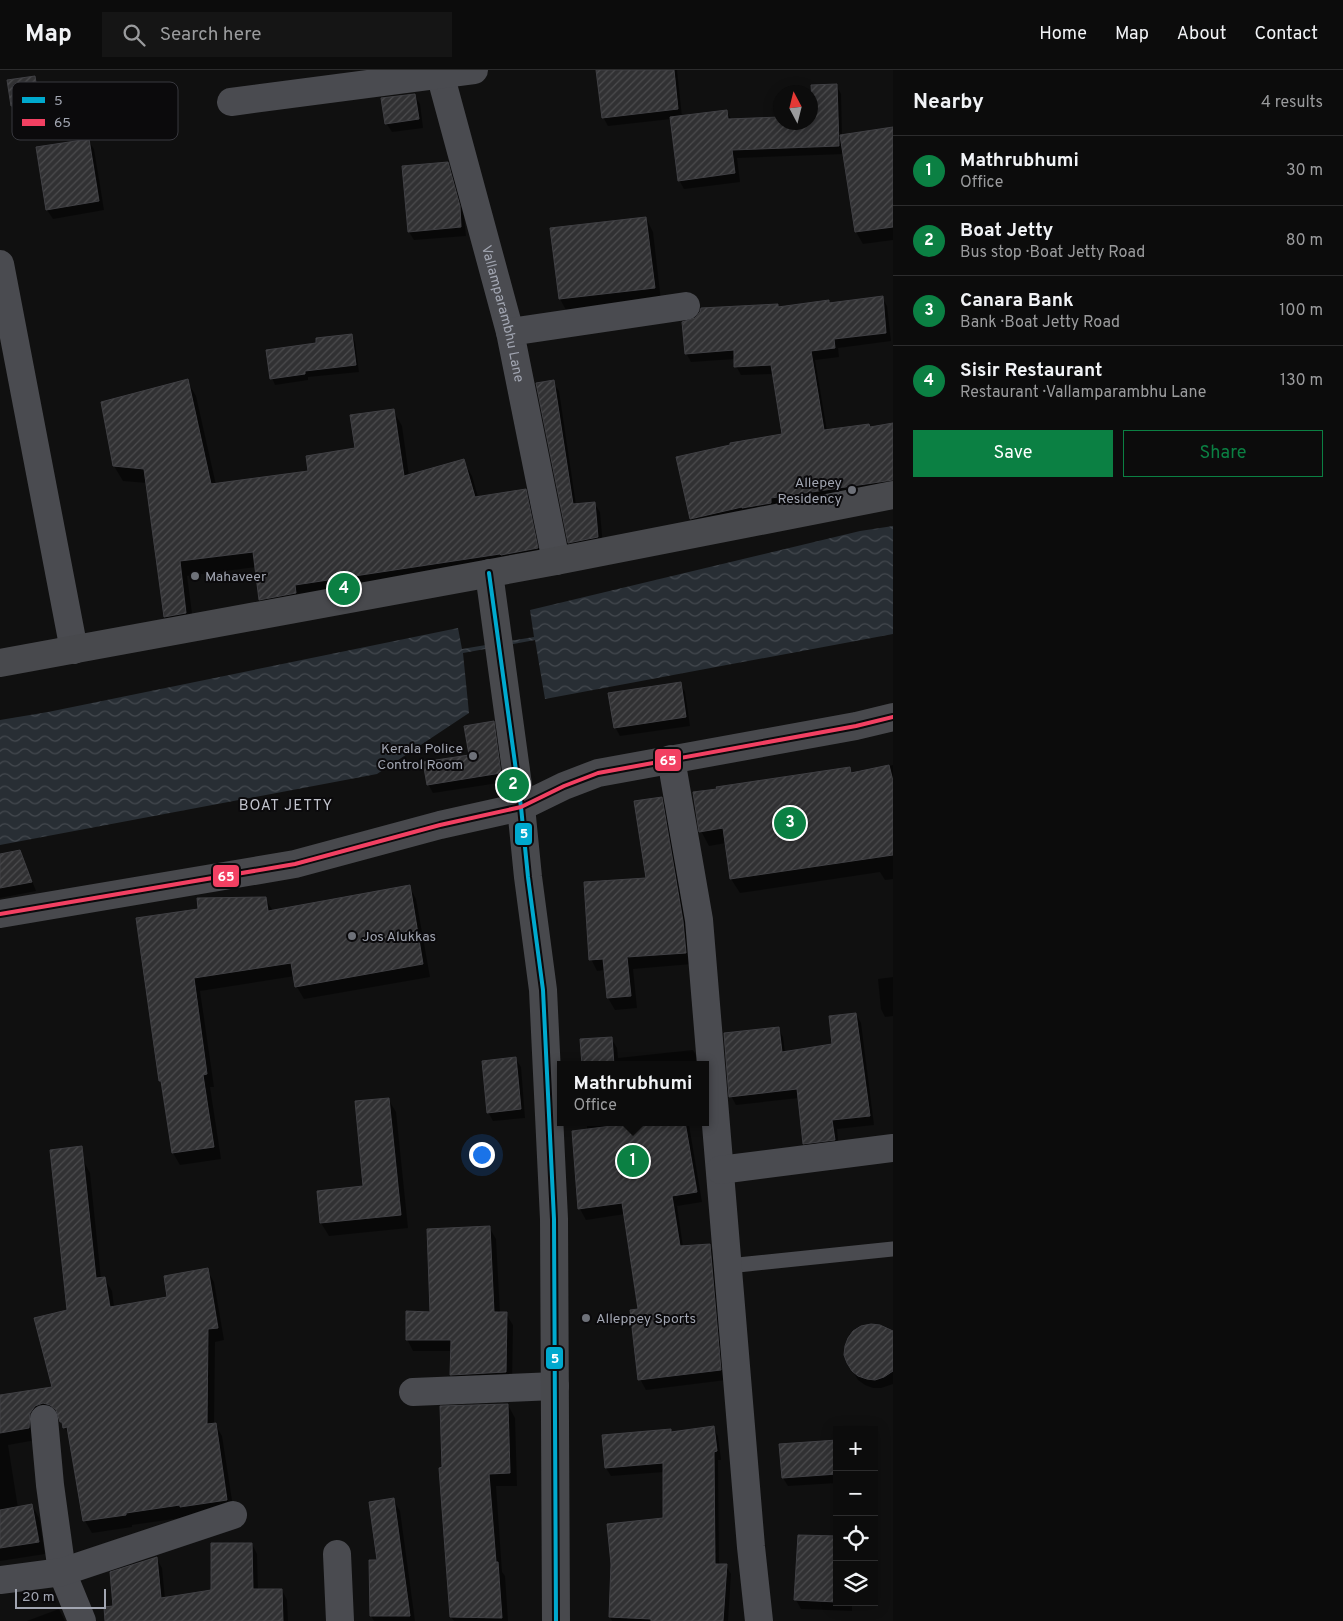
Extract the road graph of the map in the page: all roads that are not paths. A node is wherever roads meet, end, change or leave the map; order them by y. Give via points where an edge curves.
1 (474, 70) edge
2 (439, 73) edge
3 (231, 102) dead end
4 (0, 264) edge
5 (686, 306) dead end
6 (510, 332) junction
7 (893, 495) edge
8 (556, 561) junction
9 (489, 573) junction
10 (74, 650) junction
11 (0, 663) edge
12 (893, 717) edge
13 (671, 759) junction
14 (521, 807) junction
15 (0, 914) edge
16 (893, 1148) edge
17 (720, 1170) junction
18 (893, 1249) edge
19 (728, 1266) junction
20 (555, 1386) junction
21 (413, 1392) dead end
22 (44, 1419) dead end
23 (233, 1515) dead end
24 (336, 1554) dead end
25 (62, 1572) junction
26 (0, 1580) edge
27 (82, 1621) edge
28 (340, 1621) edge
29 (556, 1621) edge
30 (759, 1621) edge

1 - 2 street
2 - 3 street
2 - 6 street, Vallamparambhu Lane
4 - 10 street
5 - 6 street
6 - 8 street, Vallamparambhu Lane
7 - 8 main road
8 - 9 main road
9 - 10 main road
9 - 14 main road
10 - 11 main road
12 - 13 main road
13 - 14 main road via 598,774
13 - 17 street via 699,920
14 - 15 main road via 295,864
14 - 20 main road via 543,990 554,1219
16 - 17 street
17 - 19 street
18 - 19 lane
19 - 30 street
20 - 21 street
20 - 29 main road
22 - 25 street
23 - 25 street
24 - 28 street
25 - 26 street
25 - 27 street

